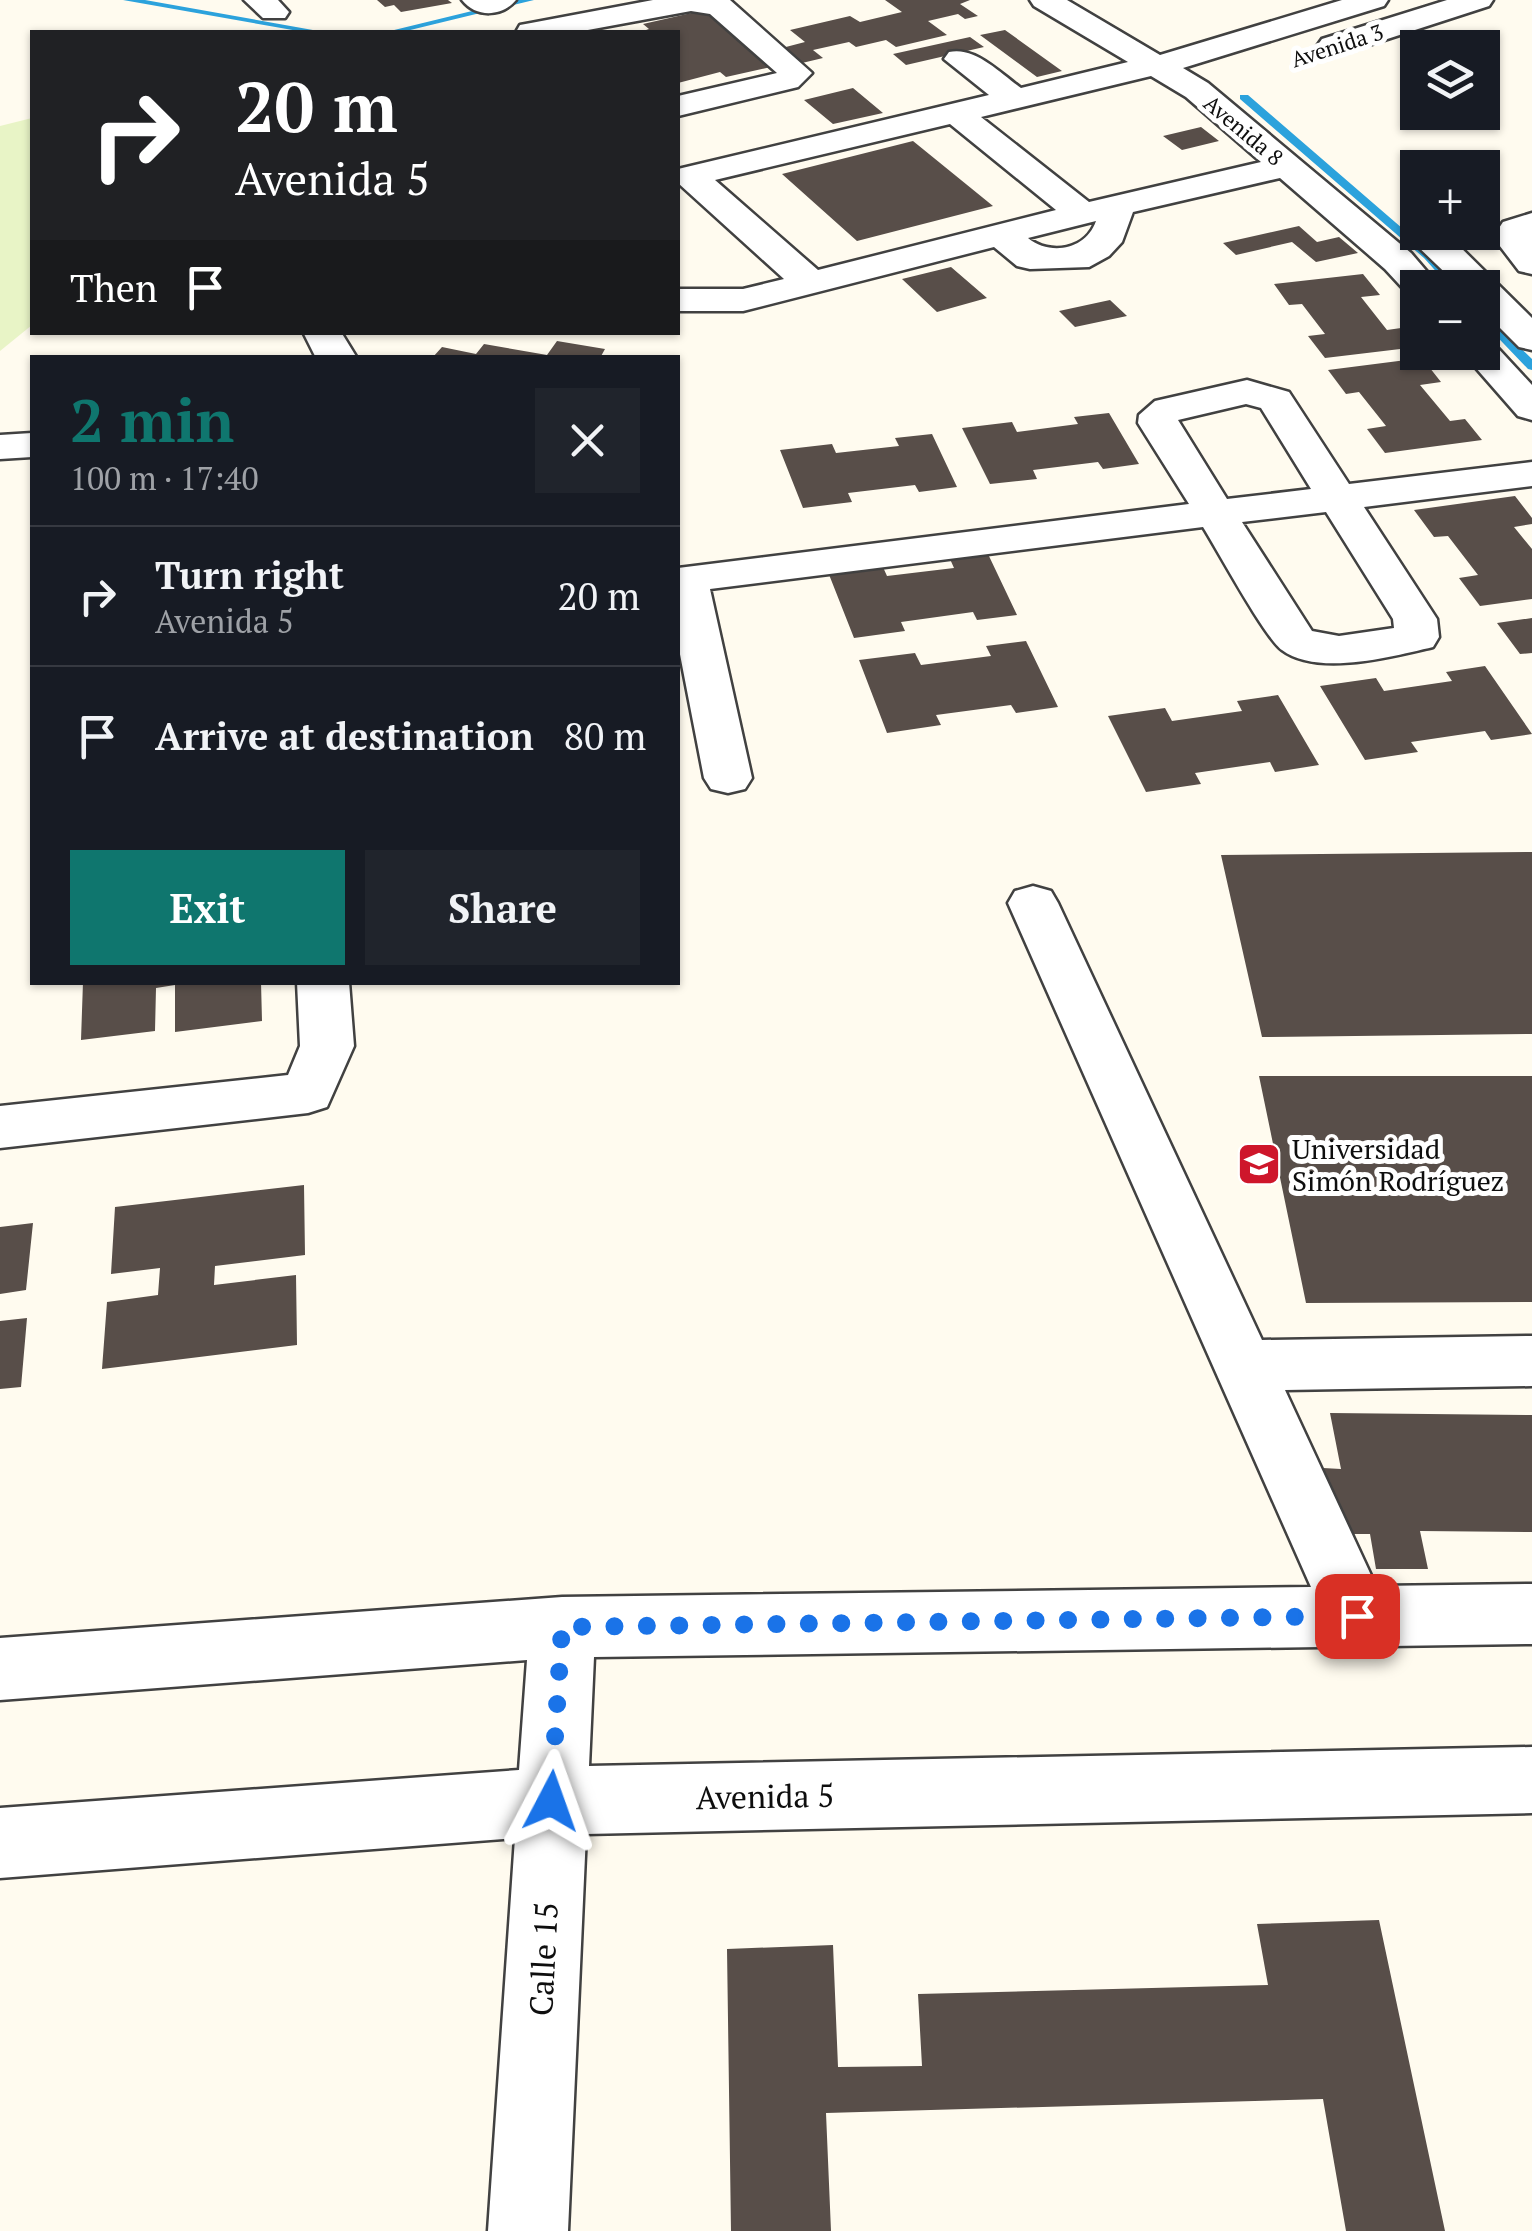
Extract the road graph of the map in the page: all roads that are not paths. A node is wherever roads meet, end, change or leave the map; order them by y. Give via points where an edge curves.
1 (477, 0) edge
2 (501, 0) edge
3 (1045, 0) edge
4 (1101, 0) edge
5 (1373, 0) edge
6 (1478, 0) edge
7 (541, 30) edge
8 (1158, 43) junction
9 (1203, 54) junction
10 (1295, 58) dead end
11 (960, 59) dead end
12 (1221, 82) junction
13 (1014, 98) junction
14 (680, 106) edge
15 (955, 112) junction
16 (1287, 166) junction
17 (684, 170) edge
18 (1118, 206) junction
19 (1082, 214) junction
20 (1532, 224) edge
21 (1000, 234) junction
22 (1442, 250) edge
23 (1532, 264) edge
24 (1406, 270) edge
25 (1464, 270) edge
26 (1532, 280) edge
27 (812, 285) junction
28 (1500, 286) edge
29 (680, 300) edge
30 (1500, 304) edge
31 (1528, 330) edge
32 (1498, 370) edge
33 (1532, 408) edge
34 (30, 444) edge
35 (0, 447) edge
36 (1532, 474) edge
37 (1338, 496) junction
38 (1214, 514) junction
39 (682, 566) edge
40 (728, 778) dead end
41 (1033, 903) dead end
42 (324, 985) edge
43 (0, 1127) edge
44 (1532, 1361) edge
45 (1242, 1365) junction
46 (1532, 1614) edge
47 (1357, 1616) junction
48 (562, 1627) junction
49 (0, 1669) edge
50 (1532, 1780) edge
51 (551, 1801) junction
52 (0, 1843) edge
53 (528, 2231) edge

1 - 2 street
3 - 8 street, Avenida 8
4 - 8 street, Avenida 8
5 - 9 street, Avenida 3
6 - 10 street, Avenida 3
7 - 14 street via 708,4 719,6 796,73
8 - 9 street, Avenida 8
8 - 12 street, Avenida 8
8 - 13 street
9 - 12 street, Avenida 8
11 - 13 street
12 - 16 street, Avenida 8
13 - 15 street
15 - 17 street
15 - 19 street
16 - 18 street
16 - 24 street, Avenida 8
17 - 27 street
18 - 19 street
18 - 21 street via 1109,234 1076,260 1030,258
19 - 21 street
20 - 23 street via 1511,237
21 - 27 street
22 - 25 street
26 - 28 street
27 - 29 street via 743,300
30 - 31 street
32 - 33 street
34 - 35 street
36 - 37 street
37 - 38 street
37 - 38 street via 1275,400 1247,392 1159,415
37 - 38 street via 1415,620 1417,637 1310,649 1296,640
38 - 39 street
39 - 40 street
41 - 45 street
42 - 43 street via 327,1046 308,1093
44 - 45 street
45 - 47 street
46 - 47 street
47 - 48 street
48 - 49 street
48 - 51 street, Calle 15
50 - 51 street, Avenida 5
51 - 52 street, Avenida 5
51 - 53 street, Calle 15

